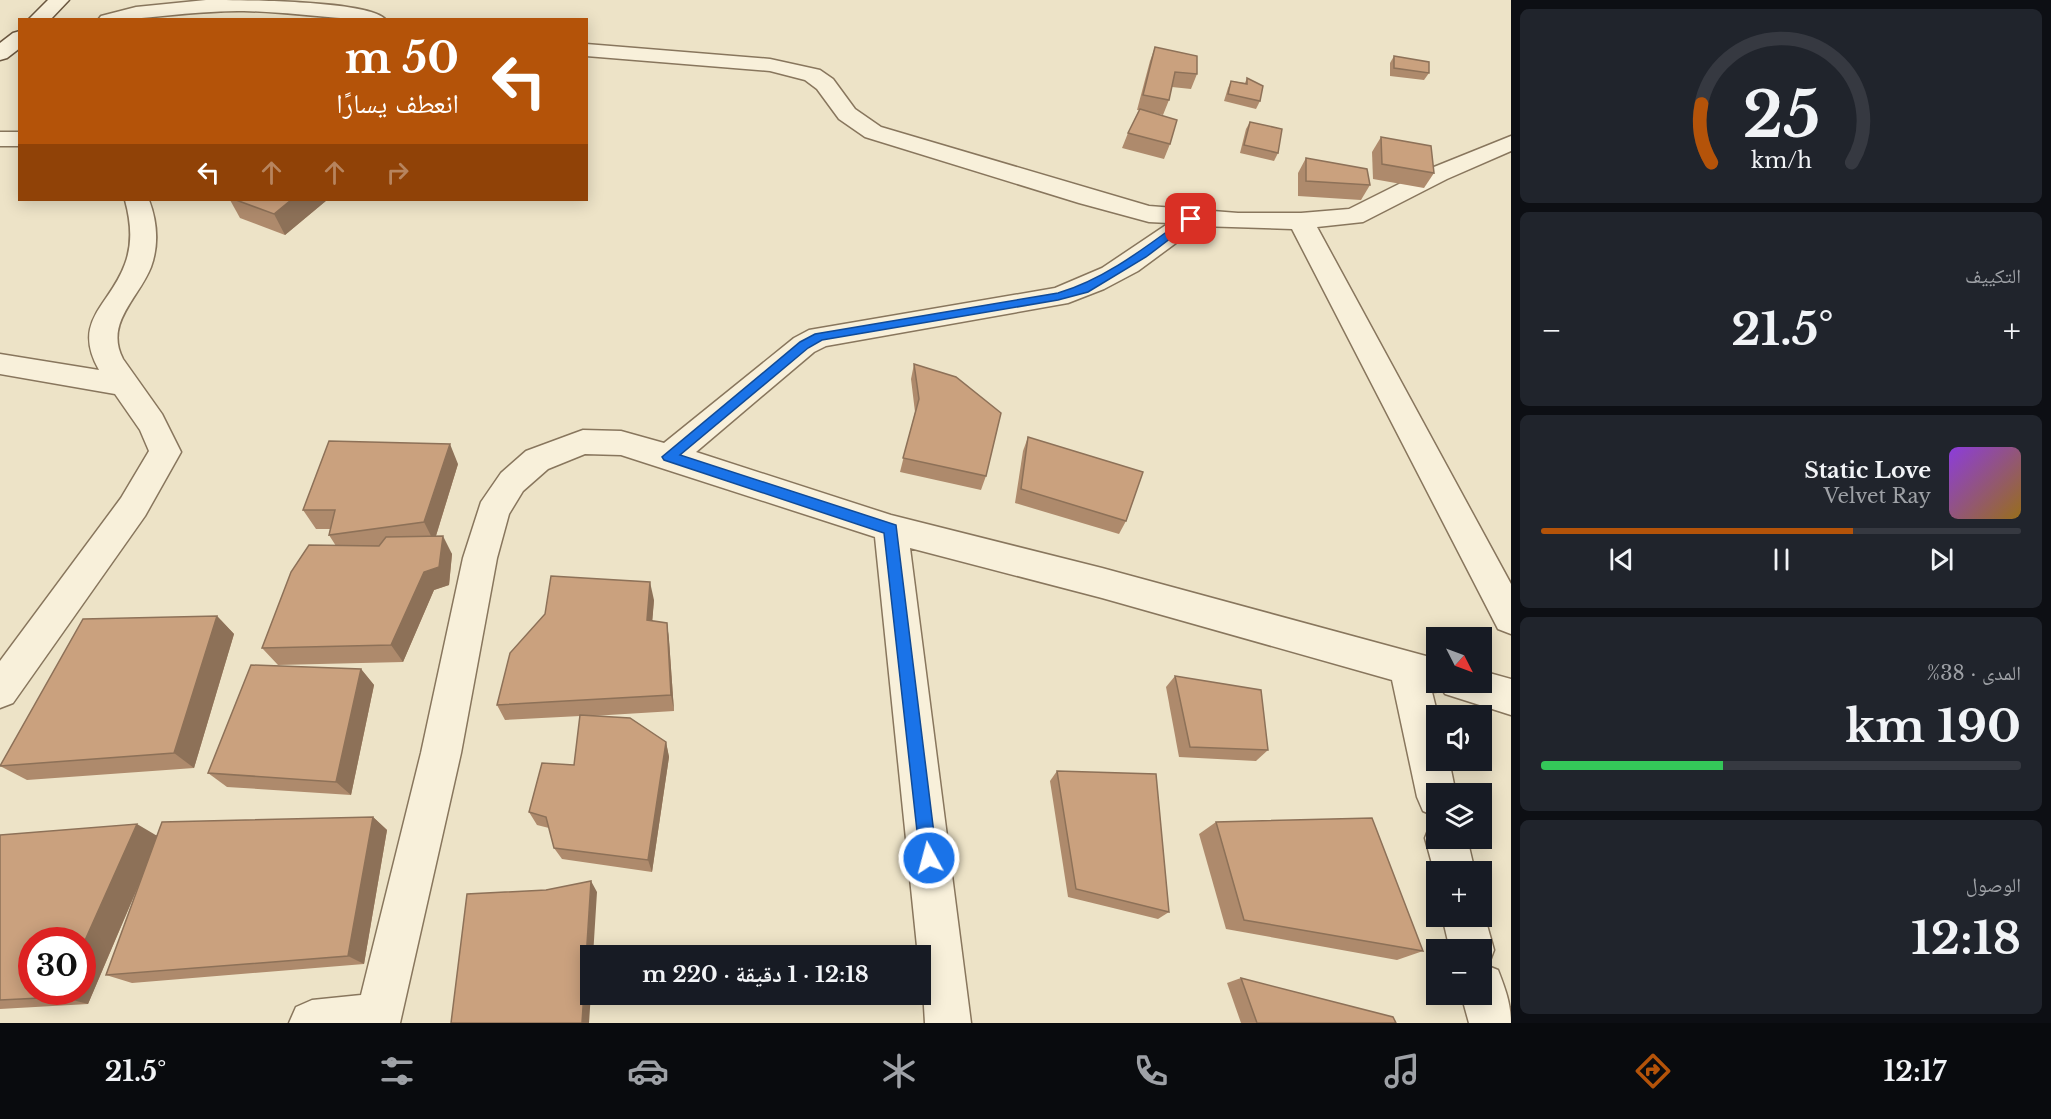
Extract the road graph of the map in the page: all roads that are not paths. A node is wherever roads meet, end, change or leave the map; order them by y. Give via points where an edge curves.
1 (59, 0) edge
2 (40, 18) edge
3 (116, 18) edge
4 (370, 18) edge
5 (588, 50) edge
6 (0, 139) edge
7 (18, 139) edge
8 (1511, 143) edge
9 (137, 201) edge
10 (1191, 219) junction
11 (1300, 221) junction
12 (0, 364) edge
13 (127, 385) junction
14 (669, 457) junction
15 (891, 530) junction
16 (1511, 618) edge
17 (1423, 672) edge
18 (0, 692) edge
19 (1492, 692) edge
20 (1511, 697) edge
21 (1435, 783) edge
22 (1487, 1005) edge
23 (378, 1020) edge
24 (312, 1023) edge
25 (948, 1023) edge
26 (1492, 1023) edge

1 - 2 street
3 - 4 street via 150,9 233,4 348,10
5 - 10 street via 770,65 812,75 825,84 847,114 873,132 1088,198 1149,214
6 - 7 street
8 - 11 street via 1354,216
9 - 13 street via 145,231 142,258 128,286 110,308 102,329 104,353
10 - 11 street
10 - 14 street via 1142,255 1084,289 1058,297 819,337 804,345
11 - 16 street
12 - 13 street
13 - 18 street via 157,430 165,452 133,507
14 - 15 street
14 - 23 street via 621,443 583,442 537,460 512,482 493,511
15 - 17 street via 1102,583
15 - 25 street
17 - 21 street
19 - 20 street
22 - 26 street
23 - 24 street

